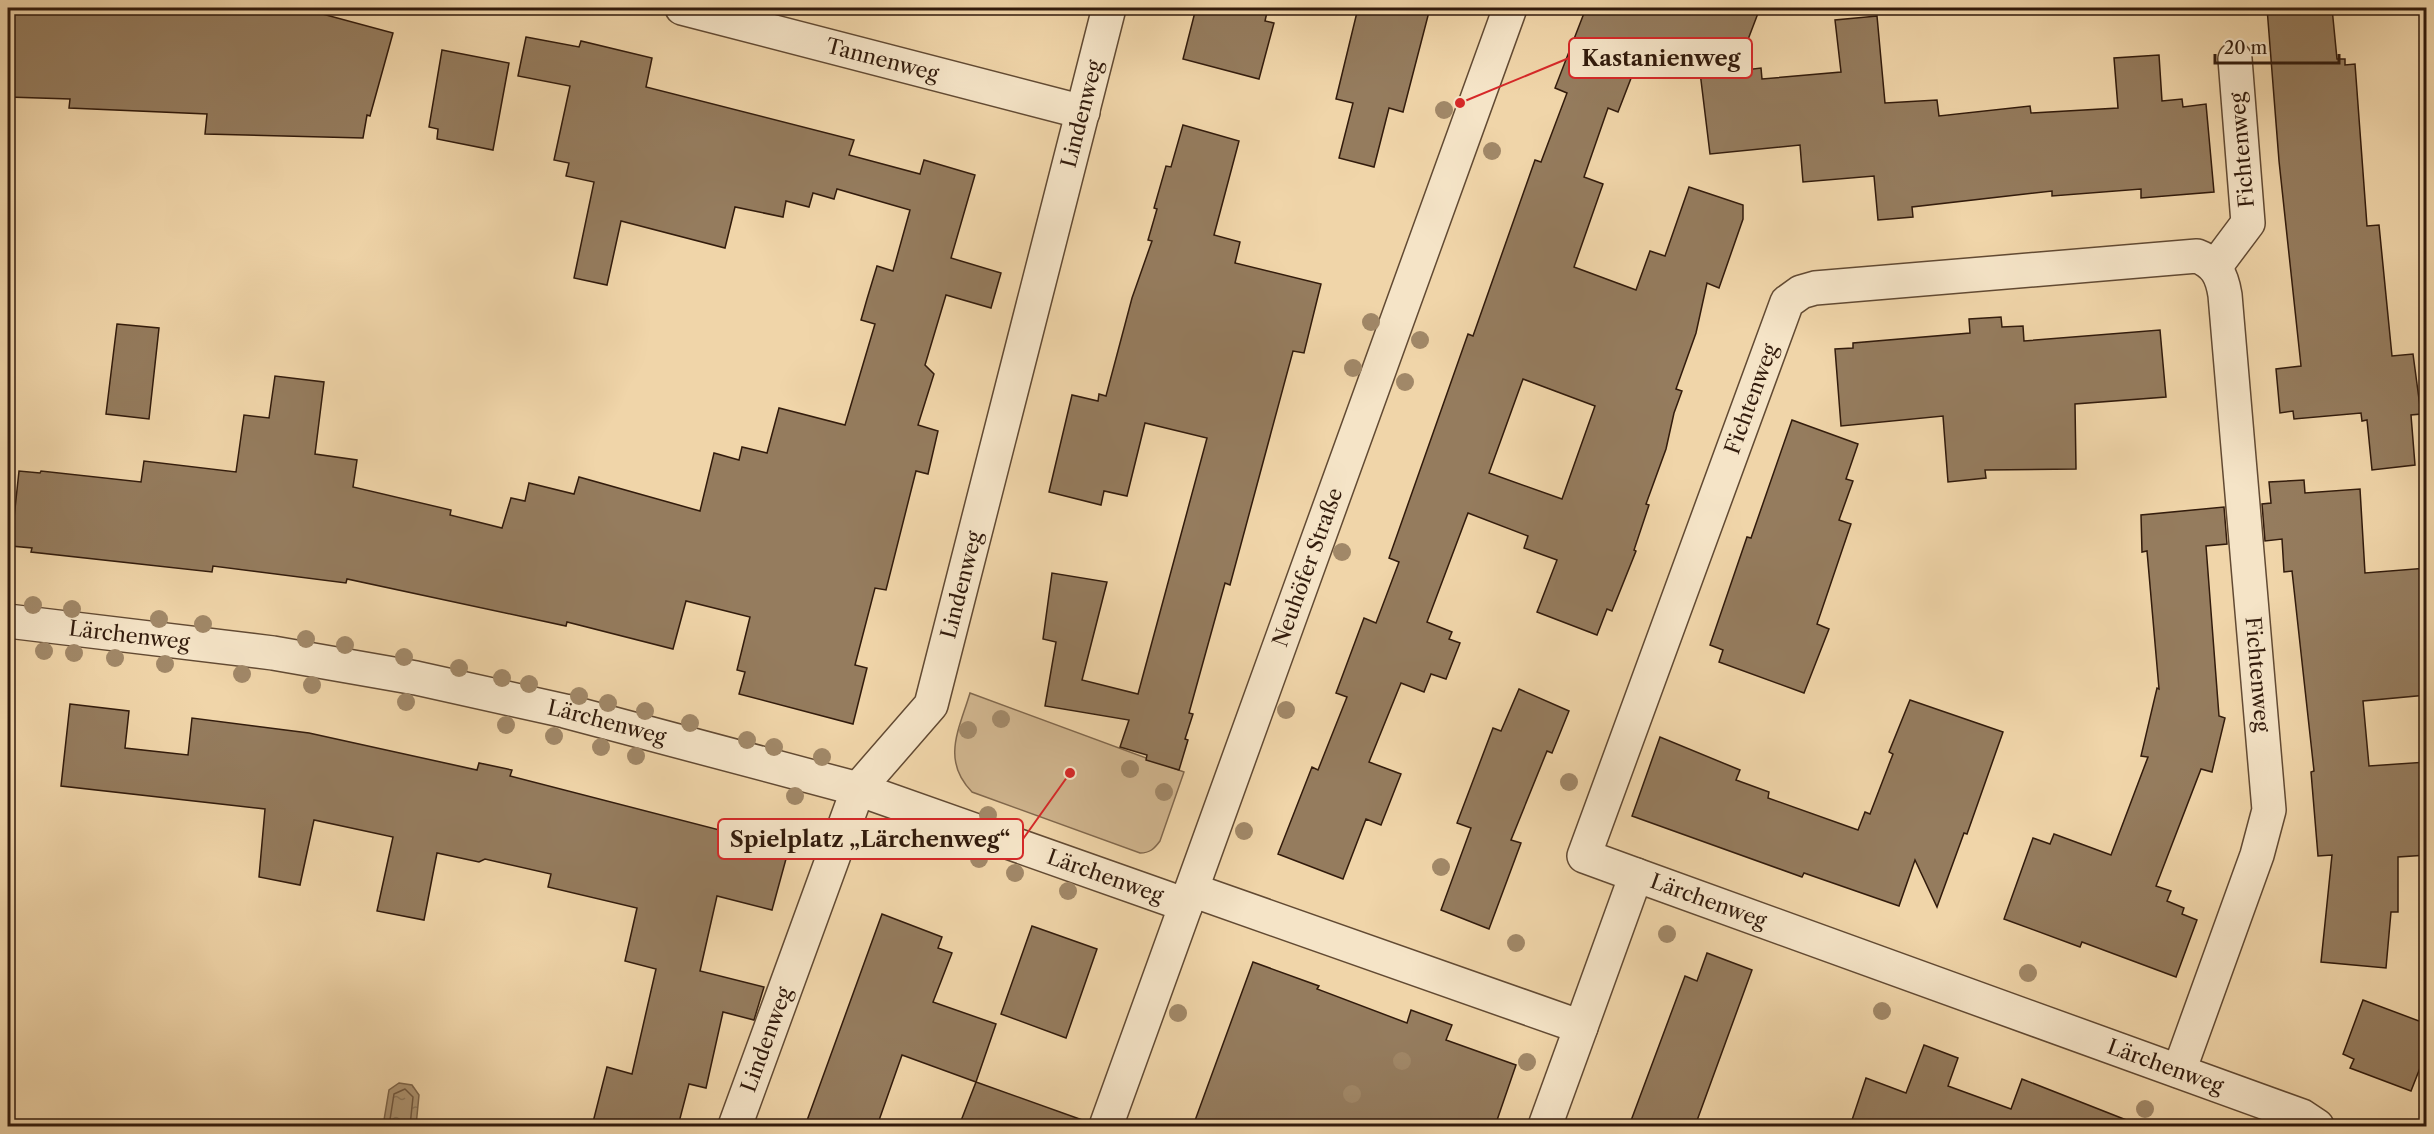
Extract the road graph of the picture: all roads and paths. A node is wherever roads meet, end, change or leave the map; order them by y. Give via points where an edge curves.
1 (682, 8) edge
2 (1109, 8) edge
3 (1510, 8) edge
4 (2235, 58) dead end
5 (1083, 112) junction
6 (2215, 267) junction
7 (8, 621) edge
8 (858, 789) junction
9 (1636, 875) junction
10 (1189, 897) junction
11 (1581, 1027) junction
12 (2179, 1071) junction
13 (735, 1126) edge
14 (1106, 1126) edge
15 (1545, 1126) edge
16 (2317, 1126) edge

1 - 5 street, Tannenweg
2 - 5 street, Lindenweg
3 - 10 street, Neuhöfer Straße
4 - 6 street, Fichtenweg via 2248,223
5 - 8 street, Lindenweg via 931,705
6 - 9 street, Fichtenweg via 2207,260 2186,256 1815,288 1787,302 1584,856
6 - 12 street, Fichtenweg via 2225,295 2269,810 2257,855
7 - 8 street, Lärchenweg via 273,653 416,678 575,713
8 - 10 street, Lärchenweg
8 - 13 street, Lindenweg
9 - 11 street, Lärchenweg
9 - 12 street, Lärchenweg
10 - 11 street, Lärchenweg
10 - 14 street, Neuhöfer Straße
11 - 15 street
12 - 16 street, Lärchenweg via 2302,1116

